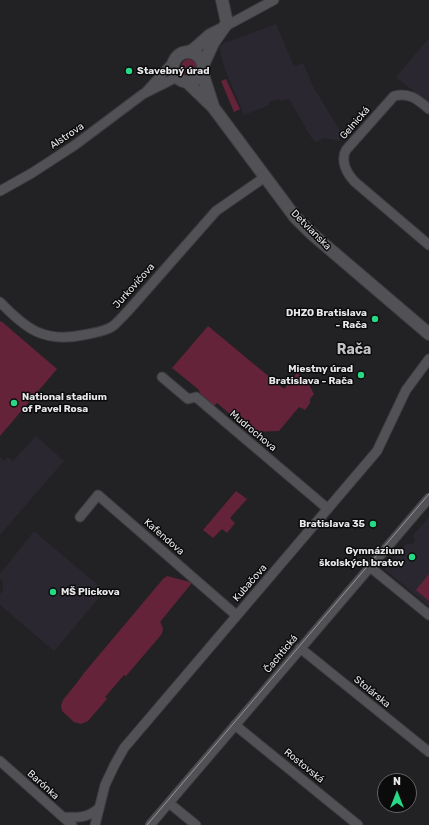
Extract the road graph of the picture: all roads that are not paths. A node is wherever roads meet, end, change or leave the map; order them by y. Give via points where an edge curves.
1 (222, 0) edge
2 (274, 0) edge
3 (224, 27) junction
4 (188, 52) junction
5 (176, 59) junction
6 (203, 68) junction
7 (182, 79) junction
8 (143, 94) junction
9 (213, 107) junction
10 (429, 110) edge
11 (265, 177) junction
12 (0, 191) edge
13 (429, 245) edge
14 (0, 302) edge
15 (424, 326) edge
16 (429, 334) edge
17 (429, 359) edge
18 (162, 377) dead end
19 (429, 498) edge
20 (328, 508) junction
21 (80, 517) dead end
22 (370, 567) junction
23 (236, 615) junction
24 (429, 615) edge
25 (300, 648) junction
26 (235, 725) junction
27 (429, 752) edge
28 (0, 761) edge
29 (169, 803) junction
30 (99, 808) junction
31 (63, 817) junction
32 (72, 825) edge
33 (96, 825) edge
34 (150, 825) edge
35 (196, 825) edge
36 (358, 825) edge

1 - 3 street via 227,20
2 - 3 street
3 - 4 street
3 - 6 street via 213,43
4 - 5 street via 180,54
4 - 6 street via 198,56
5 - 7 street via 174,70
5 - 8 street, Alstrova
6 - 7 street via 196,80
6 - 9 street, Detvianska
7 - 8 street, Alstrova
7 - 9 street, Detvianska
8 - 12 street, Alstrova via 75,145
9 - 11 street, Detvianska
10 - 13 street, Gelnická via 413,97 405,94 394,96 344,154 348,174 355,182
11 - 14 street, Jurkovičova via 216,212 112,326 98,332 69,338 50,337 31,329
11 - 15 street, Detvianska via 312,234
15 - 16 street, Detvianska
17 - 20 street, Kubačova via 406,390 377,451
18 - 20 street, Mudrochova via 188,399 196,397
19 - 22 street, Čachtická
20 - 23 street, Kubačova
21 - 23 street, Kafendova via 98,495
22 - 24 street
22 - 25 street, Čachtická
23 - 30 street, Kubačova via 124,748 105,786
25 - 26 street, Čachtická
25 - 27 street, Stolárska
26 - 29 street, Čachtická
26 - 36 street, Rostovská
28 - 31 street, Barónka
29 - 34 street, Čachtická
29 - 35 street
30 - 31 street via 89,816
30 - 33 street, Kubačova
31 - 32 street, Barónka

